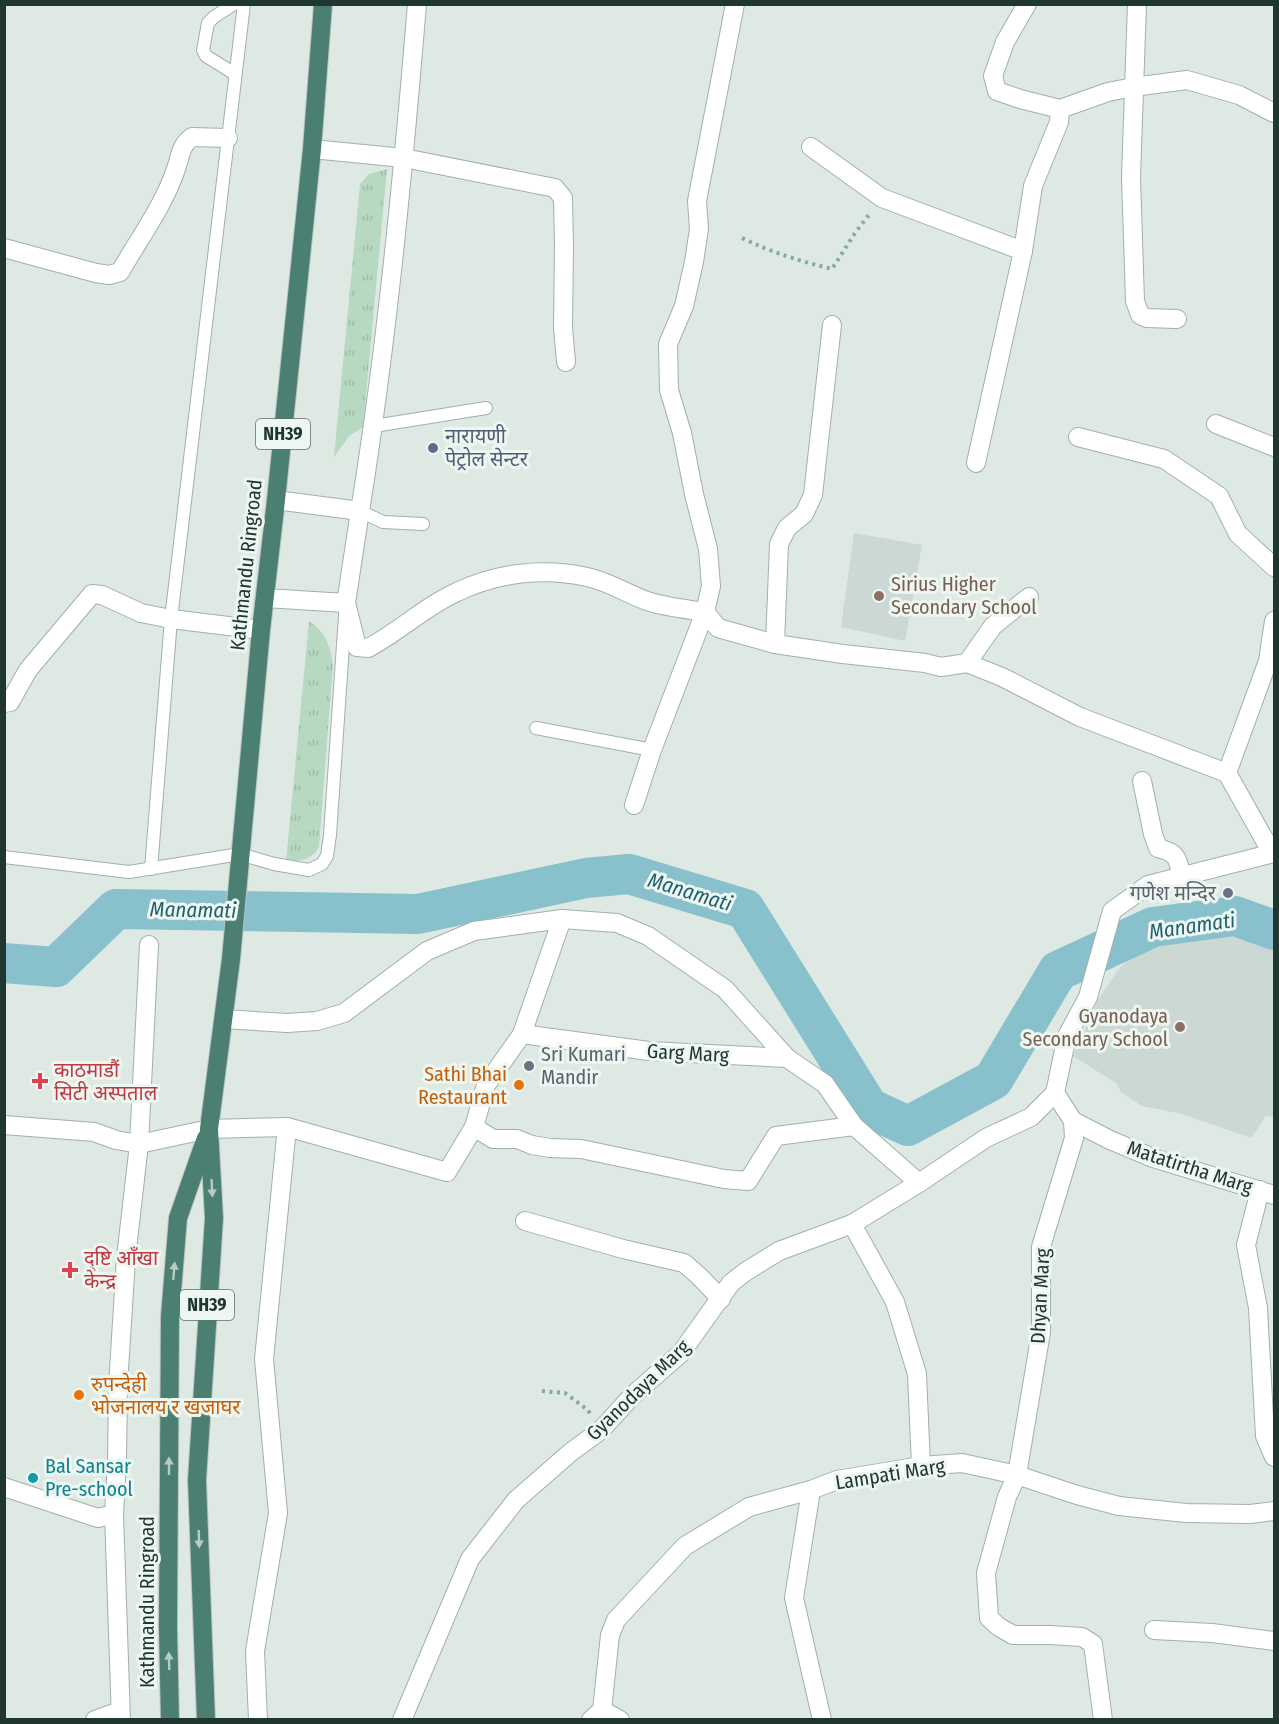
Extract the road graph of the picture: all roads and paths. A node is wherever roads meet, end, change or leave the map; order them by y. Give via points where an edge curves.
1 (234, 4) edge
2 (243, 4) edge
3 (323, 4) edge
4 (417, 4) edge
5 (735, 4) edge
6 (1027, 4) edge
7 (1137, 4) edge
8 (235, 74) junction
9 (1133, 87) junction
10 (1060, 108) junction
11 (1275, 113) edge
12 (228, 138) junction
13 (811, 147) dead end
14 (312, 148) junction
15 (404, 158) junction
16 (882, 198) junction
17 (742, 238) dead end
18 (4, 248) edge
19 (1023, 251) junction
20 (1177, 319) dead end
21 (832, 325) dead end
22 (566, 362) dead end
23 (486, 408) dead end
24 (1216, 424) dead end
25 (374, 426) junction
26 (1078, 437) dead end
27 (1275, 447) edge
28 (976, 463) dead end
29 (276, 500) junction
30 (360, 511) junction
31 (423, 524) dead end
32 (1275, 567) edge
33 (1029, 597) dead end
34 (265, 598) junction
35 (346, 603) junction
36 (705, 612) junction
37 (171, 619) junction
38 (1275, 621) edge
39 (261, 630) junction
40 (775, 644) junction
41 (968, 663) junction
42 (4, 703) edge
43 (536, 728) dead end
44 (652, 750) junction
45 (1227, 773) junction
46 (1142, 781) dead end
47 (634, 805) dead end
48 (1273, 853) edge
49 (4, 857) edge
50 (240, 859) junction
51 (151, 869) junction
52 (1182, 876) junction
53 (562, 919) junction
54 (149, 945) dead end
55 (224, 1019) junction
56 (522, 1034) junction
57 (788, 1058) junction
58 (1055, 1093) junction
59 (1073, 1121) junction
60 (4, 1125) edge
61 (854, 1126) junction
62 (287, 1127) junction
63 (474, 1127) junction
64 (209, 1129) junction
65 (139, 1144) junction
66 (919, 1183) junction
67 (1267, 1192) edge
68 (525, 1221) dead end
69 (852, 1224) junction
70 (721, 1299) junction
71 (542, 1391) dead end
72 (601, 1430) junction
73 (1270, 1432) edge
74 (1275, 1457) edge
75 (921, 1466) junction
76 (1017, 1475) junction
77 (4, 1487) edge
78 (811, 1490) junction
79 (1275, 1511) edge
80 (114, 1514) junction
81 (1154, 1630) dead end
82 (1275, 1641) edge
83 (121, 1715) edge
84 (597, 1715) edge
85 (95, 1719) edge
86 (170, 1719) edge
87 (206, 1719) edge
88 (258, 1719) edge
89 (402, 1719) edge
90 (620, 1719) edge
91 (822, 1719) edge
92 (1103, 1719) edge

1 - 8 lane via 208,23 203,50
2 - 8 lane
3 - 14 highway, Kathmandu Ringroad / NH39
4 - 15 street
5 - 36 street via 697,201 699,229 694,262 684,306 668,344 669,390 708,549 711,586
6 - 10 street via 996,67 993,76 997,91
7 - 9 street
8 - 12 lane
9 - 10 street
9 - 11 street via 1187,81 1239,95
9 - 20 street via 1135,301 1140,315 1147,318
10 - 19 street via 1059,122 1033,186
12 - 18 street via 192,136 184,143 167,192 120,272 96,273
12 - 37 lane
13 - 16 street
14 - 15 street
14 - 29 highway, Kathmandu Ringroad / NH39
15 - 22 street via 555,188 563,198
15 - 25 street
16 - 17 path via 832,268 797,261
16 - 19 street
19 - 28 street
21 - 40 street via 813,495 804,514 787,528 779,544
23 - 25 lane
24 - 27 street
25 - 30 street
26 - 32 street via 1164,459 1220,496 1238,534
29 - 30 street
29 - 34 highway, Kathmandu Ringroad / NH39
30 - 31 lane via 383,522
30 - 35 street
33 - 41 street via 993,626
34 - 35 street
34 - 39 highway, Kathmandu Ringroad / NH39
35 - 36 street via 357,647 368,648 457,592 509,575 533,572 589,577 648,601
35 - 50 lane via 327,856 322,864 309,870
36 - 40 street via 718,628
36 - 44 street
37 - 39 street
37 - 42 street via 141,613 92,594 28,670 10,702
37 - 51 lane
38 - 45 street via 1268,661
39 - 50 highway, Kathmandu Ringroad / NH39
40 - 41 street via 940,667
41 - 45 street via 1002,676 1080,717
43 - 44 lane
44 - 47 street
45 - 48 street
46 - 52 street via 1158,848 1176,856
48 - 52 street
49 - 51 lane via 129,872
50 - 51 lane
50 - 55 highway, Kathmandu Ringroad / NH39
52 - 58 street via 1148,885 1112,911 1088,997 1067,1035
53 - 55 street via 474,931 427,951 344,1013 317,1021
53 - 56 street
53 - 57 street via 617,923 648,936 725,989
54 - 65 street
55 - 64 highway, Kathmandu Ringroad / NH39
56 - 57 street, Garg Marg via 649,1051
56 - 63 street via 486,1085
57 - 61 street via 825,1084
58 - 59 street
58 - 66 street, Gyanodaya Marg via 1031,1117 986,1138
59 - 67 street, Matatirtha Marg via 1153,1158
59 - 76 street, Dhyan Marg via 1074,1138 1041,1247 1041,1332
60 - 65 street via 94,1132
61 - 63 street via 776,1136 748,1181 581,1149 493,1139
61 - 66 street
62 - 63 street via 447,1172
62 - 64 street
62 - 88 street via 264,1359 278,1513 255,1651
64 - 65 street
86 -> 64 highway, Kathmandu Ringroad / NH39 via 170,1316 178,1218
64 -> 87 highway, Kathmandu Ringroad / NH39 via 214,1218 197,1480
65 - 80 street via 126,1258
66 - 69 street, Gyanodaya Marg
67 - 73 street via 1246,1245 1258,1308
68 - 70 street via 684,1263
69 - 70 street, Gyanodaya Marg via 772,1255 731,1283
69 - 75 street via 895,1302 917,1374
70 - 72 street, Gyanodaya Marg via 681,1353
71 - 72 path via 565,1393 588,1410
72 - 89 street, Gyanodaya Marg via 516,1500 470,1559
73 - 74 street
75 - 76 street, Lampati Marg via 963,1462
75 - 78 street, Lampati Marg via 837,1480
76 - 79 street, Lampati Marg via 1119,1506 1186,1513
76 - 92 street, Dhyan Marg via 986,1573 989,1618 1013,1635 1082,1637 1093,1644
77 - 80 street via 98,1518
78 - 84 street, Lampati Marg via 749,1507 685,1546 616,1620
78 - 91 street via 794,1598
80 - 83 street
81 - 82 street
83 - 85 street
84 - 90 street

